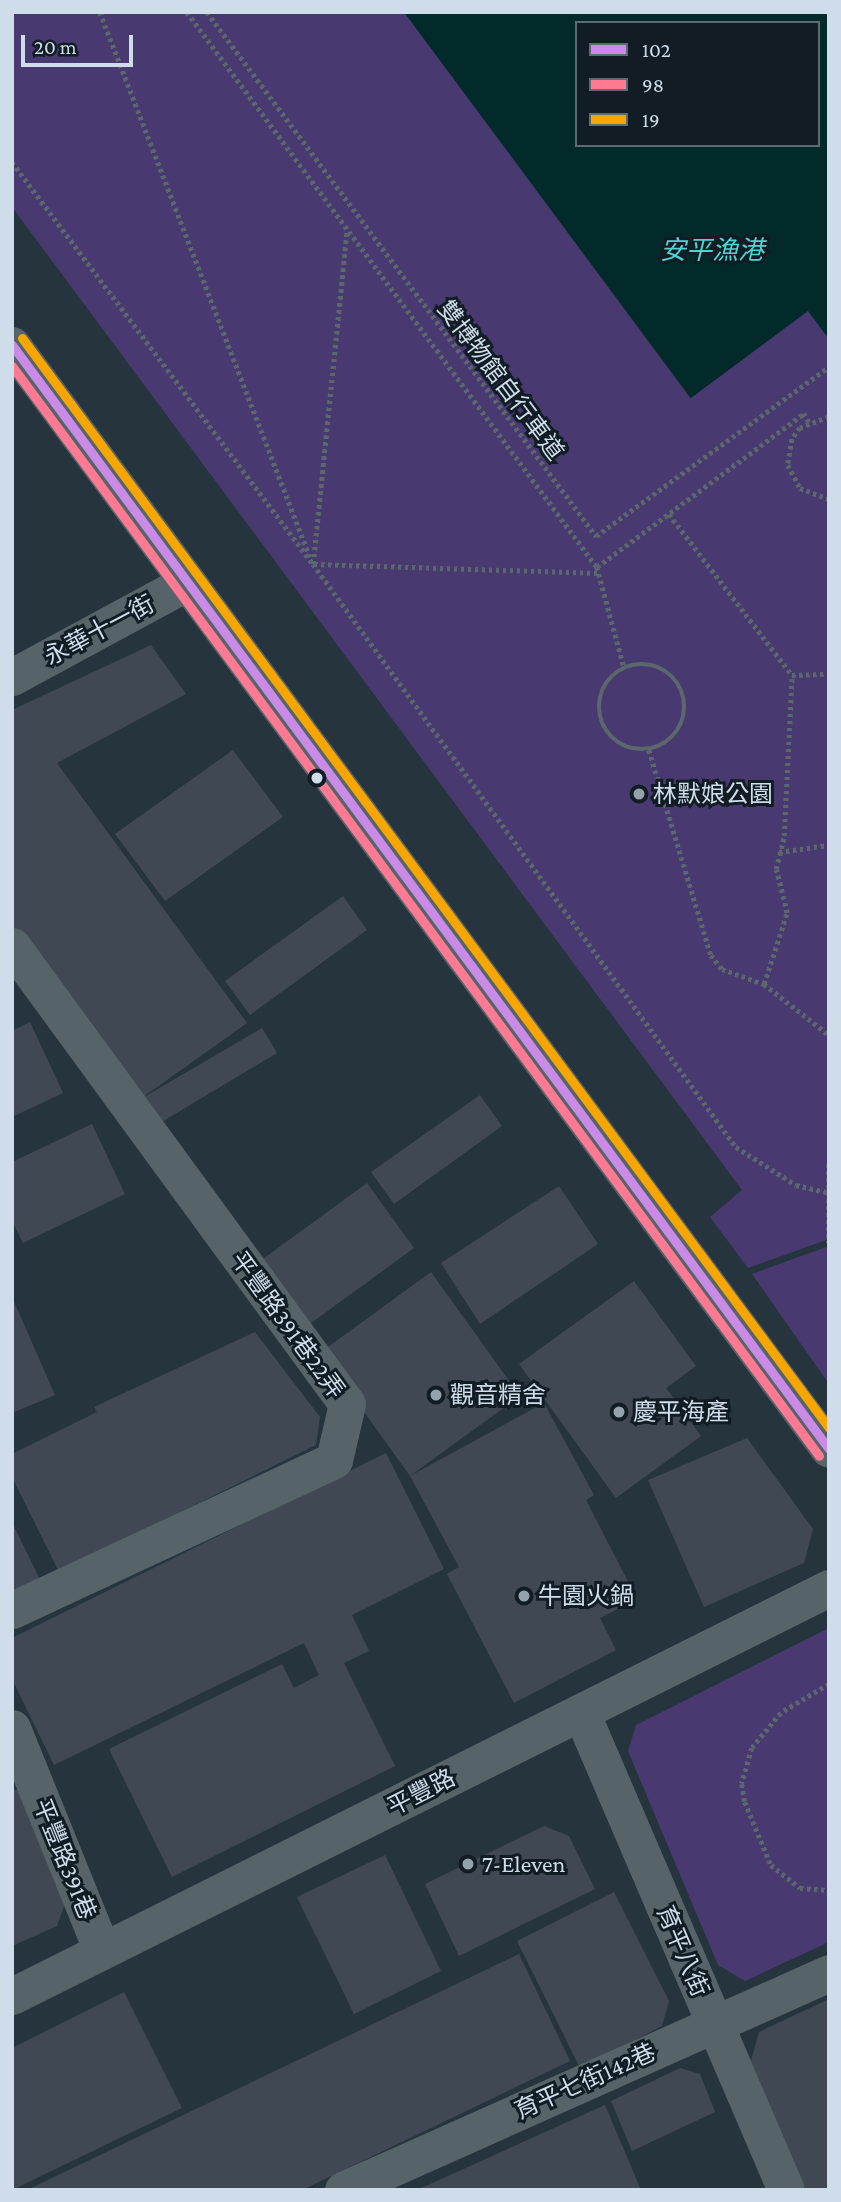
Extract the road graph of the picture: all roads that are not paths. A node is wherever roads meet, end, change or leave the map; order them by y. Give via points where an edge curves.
1 (12, 345) edge
2 (186, 583) junction
3 (12, 677) edge
4 (12, 946) edge
5 (829, 1449) edge
6 (829, 1588) edge
7 (12, 1610) edge
8 (581, 1712) junction
9 (12, 1728) edge
10 (102, 1951) junction
11 (829, 1973) edge
12 (12, 1996) edge
13 (714, 2023) junction
14 (343, 2190) edge
15 (786, 2190) edge

1 - 2 street
2 - 3 street, 永華十一街
2 - 5 street
4 - 7 street, 平豐路391巷22弄 via 347,1404 334,1460
6 - 8 street, 平豐路
8 - 10 street, 平豐路
8 - 13 street, 育平八街
9 - 10 street, 平豐路391巷
10 - 12 street, 平豐路
11 - 13 street, 育平七街142巷
13 - 14 street, 育平七街142巷
13 - 15 street, 育平八街

